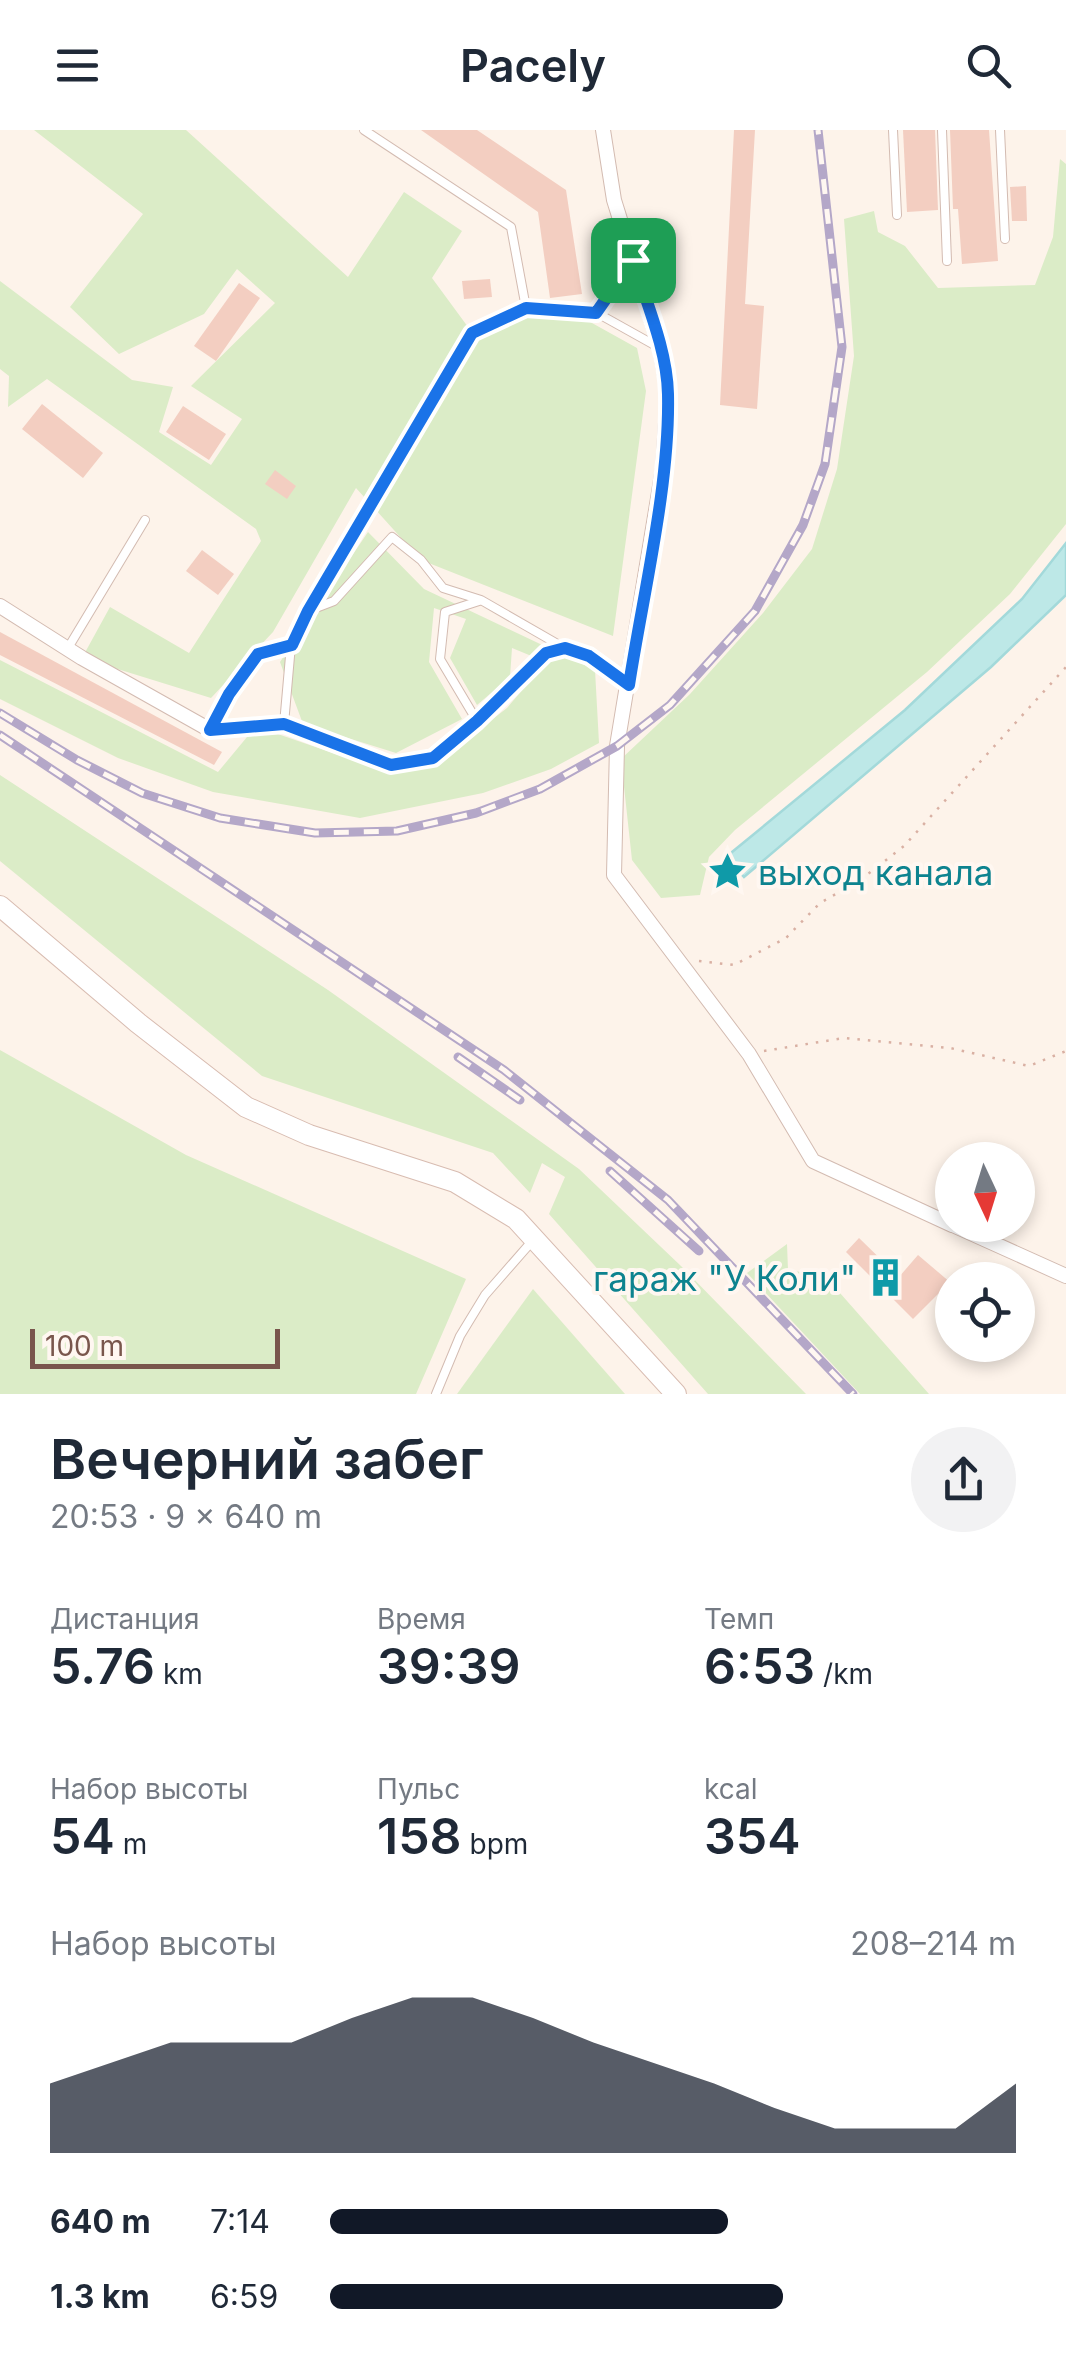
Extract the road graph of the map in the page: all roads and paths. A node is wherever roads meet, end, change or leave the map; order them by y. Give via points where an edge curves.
1 (364, 130) edge
2 (603, 130) edge
3 (893, 130) edge
4 (942, 130) edge
5 (1000, 130) edge
6 (898, 214) dead end
7 (1005, 238) dead end
8 (633, 260) junction
9 (948, 261) dead end
10 (526, 308) junction
11 (596, 313) junction
12 (660, 348) junction
13 (146, 520) dead end
14 (481, 600) junction
15 (0, 606) edge
16 (308, 611) junction
17 (292, 645) junction
18 (68, 648) junction
19 (565, 648) junction
20 (1066, 668) edge
21 (629, 685) junction
22 (477, 721) junction
23 (284, 724) junction
24 (210, 730) junction
25 (0, 906) edge
26 (677, 959) junction
27 (1066, 1051) edge
28 (748, 1054) junction
29 (935, 1217) edge
30 (534, 1239) junction
31 (991, 1242) edge
32 (1066, 1276) edge
33 (436, 1394) edge
34 (676, 1394) edge

1 - 10 lane via 511,227
2 - 8 street via 614,200
3 - 6 lane
4 - 9 lane
5 - 7 lane
8 - 11 lane
8 - 12 street
10 - 11 lane
10 - 16 path via 472,333
11 - 12 lane
12 - 21 street via 668,392 664,468
13 - 18 lane
14 - 16 lane via 443,588 392,536 334,601
14 - 19 lane
14 - 22 lane via 445,612 440,659
15 - 18 street
16 - 17 lane
17 - 23 lane
17 - 24 lane via 258,654
18 - 24 street
19 - 21 street via 589,656
19 - 22 street via 546,653
20 - 26 path via 904,846 820,904 786,938 734,965
21 - 26 street via 616,746 614,875
22 - 23 street via 433,758 391,765
23 - 24 street
25 - 30 main road via 246,1107 454,1182 516,1219
26 - 28 street
27 - 28 path via 1029,1066 950,1048 844,1038
28 - 29 street via 813,1161
30 - 33 lane via 485,1295
30 - 34 main road
31 - 32 street

